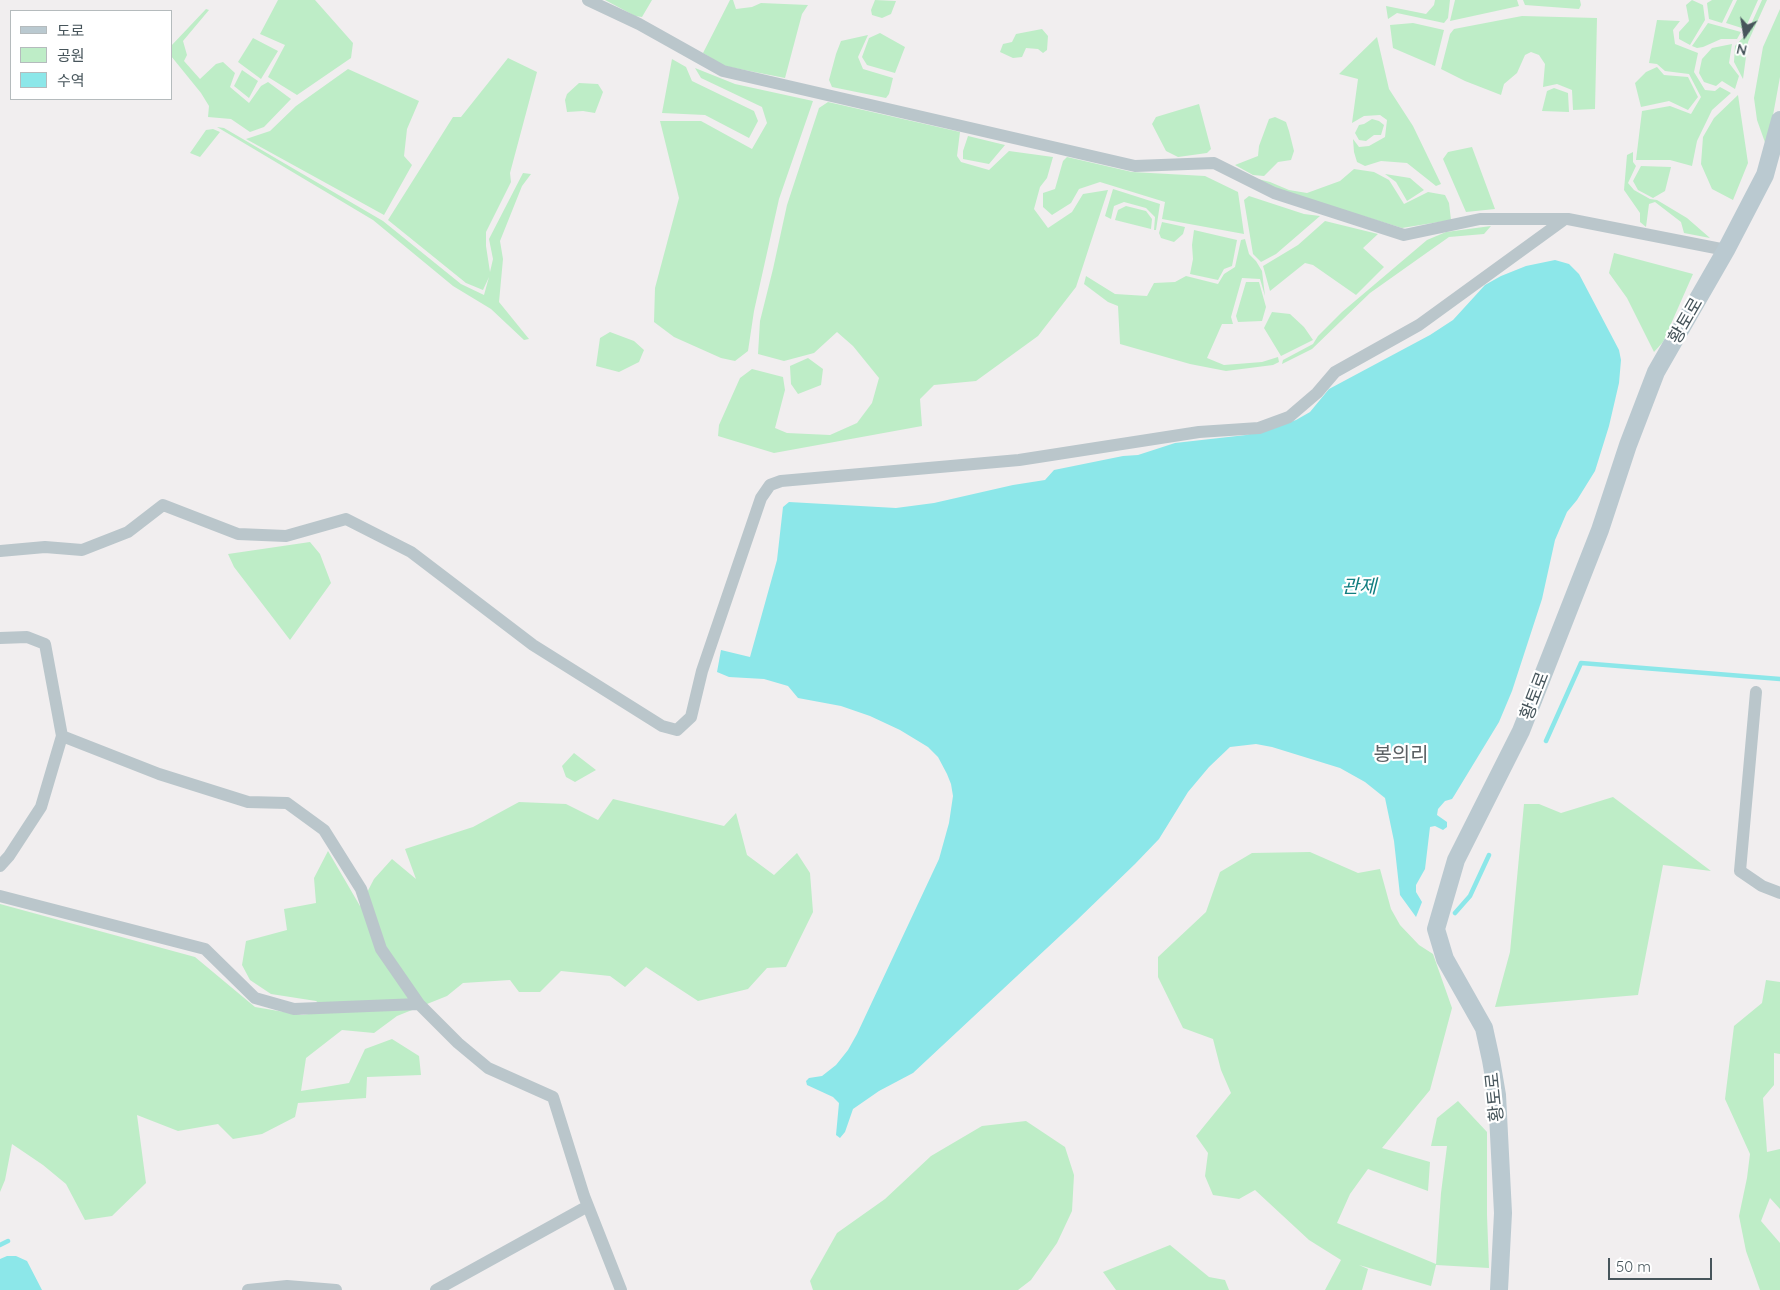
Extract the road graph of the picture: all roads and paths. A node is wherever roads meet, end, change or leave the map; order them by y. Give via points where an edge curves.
1 (588, 0) edge
2 (1780, 120) edge
3 (1780, 165) edge
4 (1765, 175) junction
5 (1565, 219) junction
6 (1726, 250) junction
7 (0, 551) edge
8 (0, 638) edge
9 (1756, 692) dead end
10 (62, 736) junction
11 (0, 866) edge
12 (1780, 893) edge
13 (0, 896) edge
14 (419, 1004) junction
15 (588, 1206) junction
16 (248, 1290) edge
17 (336, 1290) edge
18 (436, 1290) edge
19 (621, 1290) edge
20 (1499, 1290) edge

1 - 5 street via 723,71 1135,166 1214,163 1274,194 1404,234 1480,219
2 - 4 main road, 황토로
3 - 4 street
4 - 6 main road, 황토로
5 - 6 street
5 - 7 street via 1419,325 1335,372 1318,393 1289,417 1259,428 1199,432 1019,460 781,481 770,485 761,498 702,671 691,717 677,730 662,726 533,645 411,552 346,519 286,536 238,534 163,505 128,532 82,550 45,547
6 - 20 main road, 황토로 via 1656,372 1600,530 1521,731 1456,860 1436,929 1445,959 1484,1028 1491,1060 1497,1095 1503,1213
8 - 10 street via 27,637 45,644
9 - 12 street via 1740,871 1762,886
10 - 11 street via 41,807
10 - 14 street via 159,774 248,802 287,803 324,830 360,889 381,949
13 - 14 street via 205,949 255,998 294,1009
14 - 15 street via 488,1068 552,1097
15 - 18 street
15 - 19 street
16 - 17 street via 287,1286

